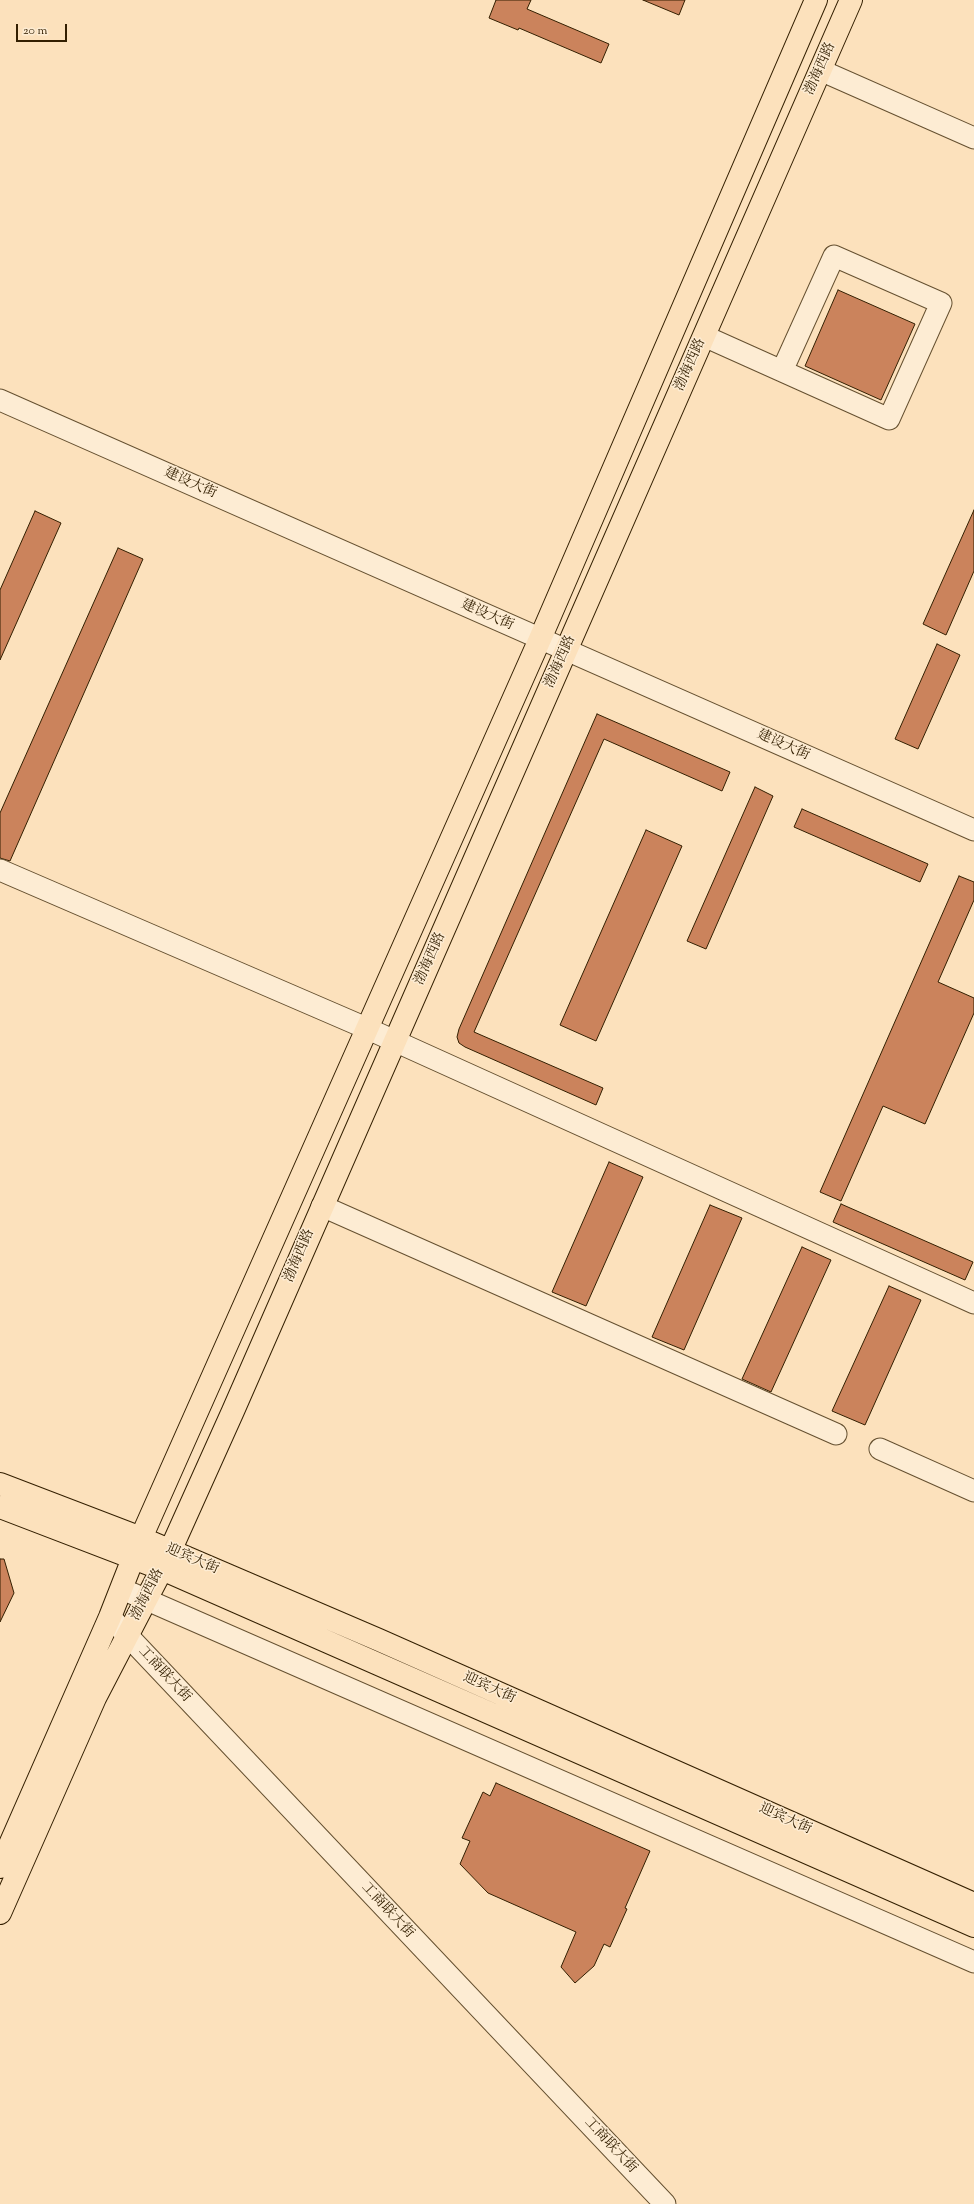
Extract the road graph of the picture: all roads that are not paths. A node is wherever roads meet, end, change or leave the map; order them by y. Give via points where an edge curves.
1 (816, 0) edge
2 (851, 0) edge
3 (820, 70) junction
4 (974, 138) edge
5 (704, 336) junction
6 (782, 371) junction
7 (0, 400) edge
8 (540, 639) junction
9 (566, 650) junction
10 (974, 830) edge
11 (0, 870) edge
12 (366, 1028) junction
13 (395, 1041) junction
14 (322, 1206) junction
15 (974, 1303) edge
16 (836, 1434) dead end
17 (880, 1449) dead end
18 (0, 1484) edge
19 (974, 1490) edge
20 (0, 1507) edge
21 (142, 1538) junction
22 (133, 1558) junction
23 (166, 1560) junction
24 (122, 1589) junction
25 (146, 1599) junction
26 (110, 1617) junction
27 (127, 1636) junction
28 (0, 1867) edge
29 (974, 1904) edge
30 (0, 1913) edge
31 (974, 1926) edge
32 (974, 1962) edge
33 (665, 2204) edge

1 - 8 main road, 渤海西路
2 - 3 main road, 渤海西路
3 - 4 street
3 - 5 main road, 渤海西路
5 - 6 street
5 - 9 main road, 渤海西路
6 - 6 street via 834,256 941,303 889,419
7 - 8 street, 建设大街
8 - 9 street, 建设大街
8 - 12 main road, 渤海西路
9 - 10 street, 建设大街
9 - 13 main road, 渤海西路
11 - 12 street
12 - 13 street
12 - 21 main road, 渤海西路
13 - 14 main road, 渤海西路
13 - 15 street
14 - 16 street
14 - 23 main road, 渤海西路
17 - 19 street
18 - 21 main road, 迎宾大街
20 - 22 main road, 迎宾大街
21 - 22 main road, 渤海西路
21 - 23 main road, 迎宾大街
22 - 23 main road, 迎宾大街
22 - 24 main road, 渤海西路
23 - 25 main road, 渤海西路
23 - 29 main road, 迎宾大街 via 386,1643
23 - 31 main road, 迎宾大街
24 - 25 street
24 - 26 main road, 渤海西路
25 - 27 main road, 渤海西路
25 - 32 street
26 - 27 street, 工商联大街
26 - 28 main road, 渤海西路
27 - 30 main road, 渤海西路 via 95,1698
27 - 33 street, 工商联大街

